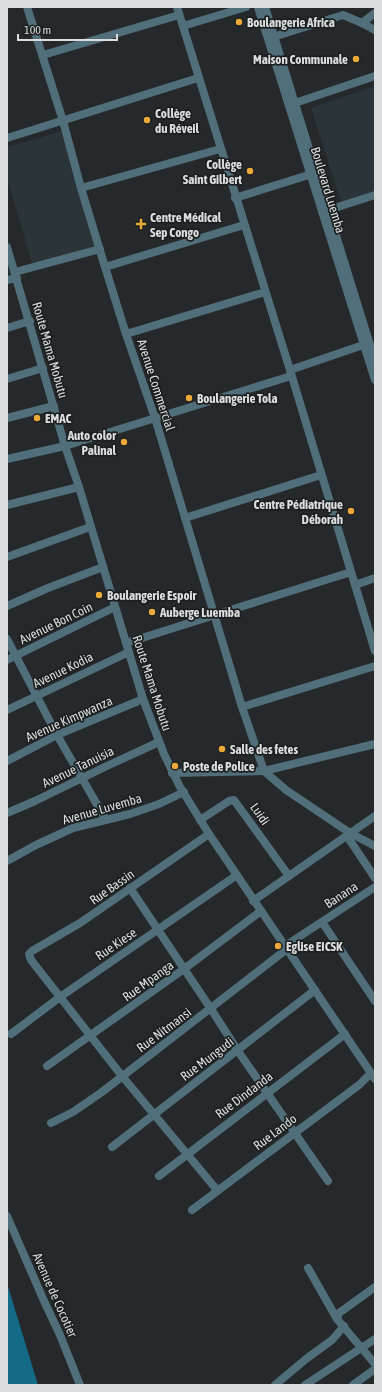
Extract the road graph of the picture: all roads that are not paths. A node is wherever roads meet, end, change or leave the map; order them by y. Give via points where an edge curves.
1 (27, 7) edge
2 (246, 7) edge
3 (258, 7) edge
4 (265, 7) edge
5 (178, 11) edge
6 (375, 13) edge
7 (362, 23) junction
8 (183, 26) junction
9 (375, 30) edge
10 (271, 38) junction
11 (43, 55) junction
12 (375, 76) edge
13 (198, 78) junction
14 (291, 104) junction
15 (63, 121) junction
16 (7, 138) edge
17 (220, 149) junction
18 (313, 174) junction
19 (81, 188) junction
20 (375, 196) edge
21 (235, 198) junction
22 (325, 211) junction
23 (244, 225) junction
24 (7, 247) edge
25 (100, 249) junction
26 (105, 267) junction
27 (16, 275) junction
28 (7, 280) edge
29 (265, 292) junction
30 (30, 321) junction
31 (7, 328) edge
32 (126, 334) junction
33 (367, 344) junction
34 (375, 361) edge
35 (43, 368) junction
36 (373, 369) edge
37 (290, 373) junction
38 (7, 379) edge
39 (375, 380) edge
40 (54, 406) junction
41 (7, 418) edge
42 (155, 418) junction
43 (65, 446) junction
44 (7, 459) edge
45 (321, 475) junction
46 (79, 487) junction
47 (7, 505) edge
48 (185, 518) junction
49 (90, 527) junction
50 (7, 557) edge
51 (103, 567) junction
52 (351, 572) junction
53 (375, 578) edge
54 (355, 585) junction
55 (7, 606) edge
56 (115, 607) junction
57 (215, 615) junction
58 (7, 639) edge
59 (126, 643) junction
60 (375, 651) edge
61 (129, 652) junction
62 (16, 656) junction
63 (7, 660) edge
64 (375, 666) edge
65 (37, 696) junction
66 (142, 699) junction
67 (242, 707) junction
68 (7, 710) edge
69 (57, 735) junction
70 (159, 742) junction
71 (375, 744) edge
72 (7, 761) edge
73 (264, 771) junction
74 (172, 773) junction
75 (83, 778) junction
76 (184, 792) junction
77 (7, 813) edge
78 (375, 816) edge
79 (106, 820) junction
80 (200, 820) junction
81 (209, 834) junction
82 (349, 834) junction
83 (375, 846) edge
84 (7, 861) edge
85 (236, 875) junction
86 (289, 876) junction
87 (375, 878) edge
88 (130, 888) junction
89 (375, 888) edge
90 (253, 900) junction
91 (261, 911) junction
92 (322, 922) junction
93 (158, 930) junction
94 (286, 948) junction
95 (184, 969) junction
96 (316, 990) junction
97 (60, 997) junction
98 (375, 1001) edge
99 (211, 1009) junction
100 (11, 1034) dead end
101 (345, 1034) junction
102 (92, 1036) junction
103 (238, 1051) junction
104 (47, 1066) dead end
105 (122, 1076) junction
106 (373, 1076) edge
107 (267, 1092) junction
108 (154, 1114) junction
109 (51, 1123) dead end
110 (295, 1132) junction
111 (112, 1147) dead end
112 (187, 1153) junction
113 (159, 1176) dead end
114 (328, 1181) dead end
115 (217, 1190) junction
116 (192, 1210) dead end
117 (7, 1216) edge
118 (308, 1268) dead end
119 (375, 1286) edge
120 (337, 1320) junction
121 (344, 1326) junction
122 (375, 1339) edge
123 (363, 1348) junction
124 (375, 1364) edge
125 (375, 1369) edge
126 (80, 1385) edge
127 (275, 1385) edge
128 (305, 1385) edge
129 (353, 1385) edge

1 - 11 street, Avenue Commercial
2 - 8 street
3 - 10 street, Boulevard Luemba
4 - 10 street, Boulevard Luemba
5 - 8 street
5 - 11 street
6 - 7 street
7 - 9 street
7 - 10 street via 343,15
8 - 13 street
10 - 14 street, Boulevard Luemba
11 - 15 street, Avenue Commercial
12 - 14 street
13 - 15 street
13 - 17 street
14 - 18 street, Boulevard Luemba
15 - 16 street
15 - 19 street, Avenue Commercial
17 - 19 street
17 - 21 street
18 - 21 street
18 - 22 street, Boulevard Luemba
19 - 25 street, Avenue Commercial
20 - 22 street
21 - 23 street
22 - 33 street, Boulevard Luemba
23 - 26 street
23 - 29 street
24 - 27 street, Route Mama Mobutu
25 - 26 street, Avenue Commercial
25 - 27 street
26 - 32 street, Avenue Commercial
27 - 28 street
27 - 30 street, Route Mama Mobutu
29 - 32 street
29 - 37 street
30 - 31 street
30 - 35 street, Route Mama Mobutu
32 - 42 street, Avenue Commercial
33 - 34 street, Boulevard Luemba
33 - 36 street, Boulevard Luemba
33 - 37 street
35 - 38 street
35 - 40 street, Route Mama Mobutu
36 - 39 street, Boulevard Luemba
37 - 42 street
37 - 45 street
40 - 41 street
40 - 43 street, Route Mama Mobutu
42 - 43 street
42 - 48 street, Avenue Commercial
43 - 44 street
43 - 46 street, Route Mama Mobutu
45 - 48 street
45 - 52 street
46 - 47 street
46 - 49 street, Route Mama Mobutu
48 - 57 street, Avenue Commercial
49 - 50 street
49 - 51 street, Route Mama Mobutu
51 - 55 street
51 - 56 street, Route Mama Mobutu
52 - 54 street
52 - 57 street
53 - 54 street
54 - 60 street
56 - 59 street, Route Mama Mobutu
56 - 62 street, Avenue Bon Coin
57 - 59 street
57 - 67 street, Avenue Commercial
58 - 62 street
59 - 61 street, Route Mama Mobutu
61 - 65 street, Avenue Kodia
61 - 66 street, Route Mama Mobutu
62 - 63 street, Avenue Bon Coin
62 - 65 street
64 - 67 street
65 - 68 street, Avenue Kodia
65 - 69 street
66 - 69 street, Avenue Kimpwanza
66 - 70 street, Route Mama Mobutu
67 - 73 street, Avenue Commercial
69 - 72 street, Avenue Kimpwanza
69 - 75 street
70 - 74 street, Route Mama Mobutu
70 - 75 street, Avenue Tanuisia
71 - 73 street
73 - 74 street
73 - 82 street via 286,790
74 - 76 street, Route Mama Mobutu
75 - 77 street, Avenue Tanuisia
75 - 79 street
76 - 79 street, Avenue Luvemba via 159,804
76 - 80 street, Route Mama Mobutu
78 - 82 street
79 - 84 street, Avenue Luvemba via 73,828
80 - 81 street, Route Mama Mobutu
80 - 86 street, Luidi via 234,800
81 - 85 street, Route Mama Mobutu
81 - 88 street, Rue Bassin
82 - 83 street
82 - 86 street
82 - 87 street
85 - 90 street, Route Mama Mobutu
85 - 93 street, Rue Kiese
86 - 90 street
88 - 93 street
88 - 97 street, Rue Bassin via 29,954 29,958
89 - 92 street, Banana
90 - 91 street, Route Mama Mobutu
91 - 94 street, Route Mama Mobutu
91 - 95 street, Rue Mpanga
92 - 94 street, Banana
92 - 98 street, Banana
93 - 95 street
93 - 97 street, Rue Kiese
94 - 96 street, Route Mama Mobutu
94 - 99 street, Rue Nitmansi
95 - 99 street
95 - 102 street, Rue Mpanga
96 - 101 street, Route Mama Mobutu
96 - 103 street, Rue Mungudi
97 - 100 street, Rue Kiese
97 - 102 street
99 - 103 street
99 - 105 street, Rue Nitmansi
101 - 106 street, Route Mama Mobutu
101 - 107 street, Rue Dindanda
102 - 104 street, Rue Mpanga
102 - 105 street
103 - 107 street
103 - 108 street, Rue Mungudi
105 - 108 street
105 - 109 street, Rue Nitmansi via 73,1112
106 - 110 street, Rue Lando
107 - 110 street
107 - 112 street, Rue Dindanda
108 - 111 street, Rue Mungudi
108 - 112 street
110 - 114 street
110 - 115 street, Rue Lando
112 - 113 street, Rue Dindanda
112 - 115 street
115 - 116 street, Rue Lando
117 - 126 street, Avenue de Cocotier
118 - 120 street
119 - 120 street via 339,1313
120 - 121 street
121 - 123 street
121 - 127 street via 332,1340
122 - 123 street
123 - 124 street
123 - 128 street
125 - 129 street

